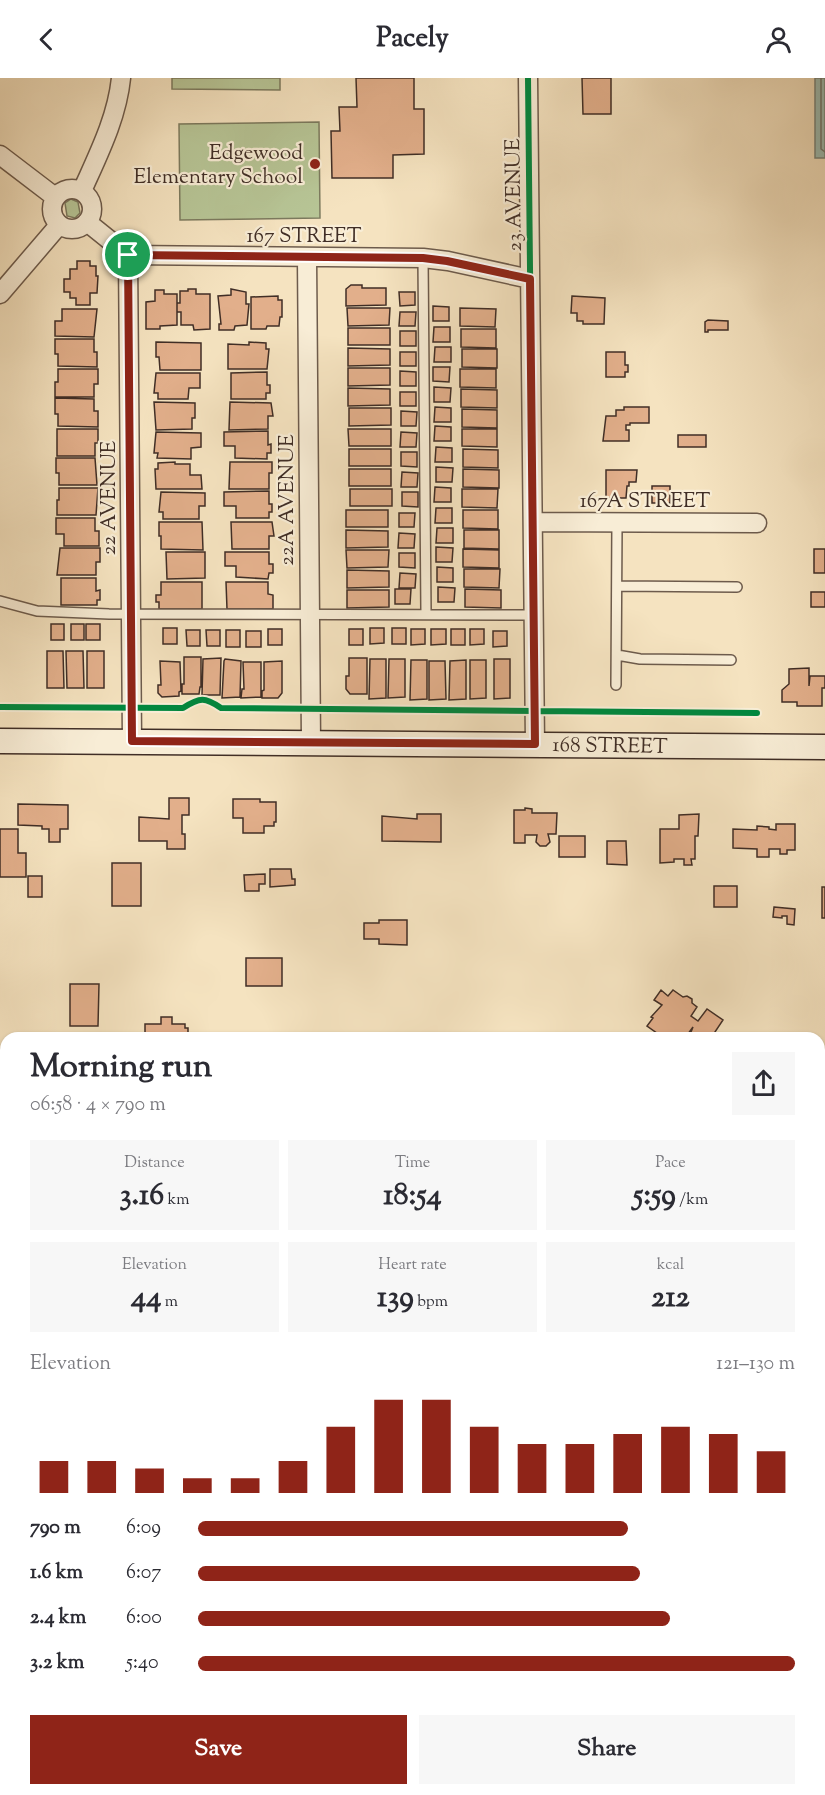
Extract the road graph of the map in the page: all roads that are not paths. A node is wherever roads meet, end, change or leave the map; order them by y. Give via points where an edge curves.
1 (121, 78) edge
2 (528, 78) edge
3 (0, 156) edge
4 (82, 191) junction
5 (55, 197) junction
6 (87, 222) junction
7 (59, 225) junction
8 (128, 255) junction
9 (307, 258) junction
10 (423, 258) junction
11 (530, 279) junction
12 (0, 294) edge
13 (533, 522) junction
14 (617, 523) junction
15 (757, 524) dead end
16 (617, 586) junction
17 (737, 587) dead end
18 (0, 602) edge
19 (131, 613) junction
20 (426, 613) junction
21 (309, 614) junction
22 (535, 615) junction
23 (617, 654) junction
24 (731, 660) dead end
25 (616, 685) dead end
26 (0, 741) edge
27 (132, 741) junction
28 (310, 742) junction
29 (535, 744) junction
30 (825, 747) edge

1 - 4 street via 108,131
2 - 11 street, 23 AVENUE
3 - 5 street
4 - 5 street via 70,188
4 - 6 street via 91,201
5 - 7 street via 52,214
6 - 7 street via 77,228
6 - 8 street
7 - 12 street
8 - 9 street, 167 STREET
8 - 19 street, 22 AVENUE
9 - 10 street, 167 STREET
9 - 21 street, 22A AVENUE
10 - 11 street, 167 STREET
10 - 20 lane
11 - 13 street, 23 AVENUE
13 - 14 street, 167A STREET
13 - 22 street, 23 AVENUE
14 - 15 street, 167A STREET
14 - 16 lane
16 - 17 lane
16 - 23 lane
18 - 19 lane via 36,611
19 - 21 lane
19 - 27 street, 22 AVENUE
20 - 21 lane
20 - 22 lane
21 - 28 street, 22A AVENUE
22 - 29 street, 23 AVENUE
23 - 24 lane via 640,659
23 - 25 lane
26 - 27 main road, 168 STREET
27 - 28 main road, 168 STREET
28 - 29 main road, 168 STREET
29 - 30 main road, 168 STREET

